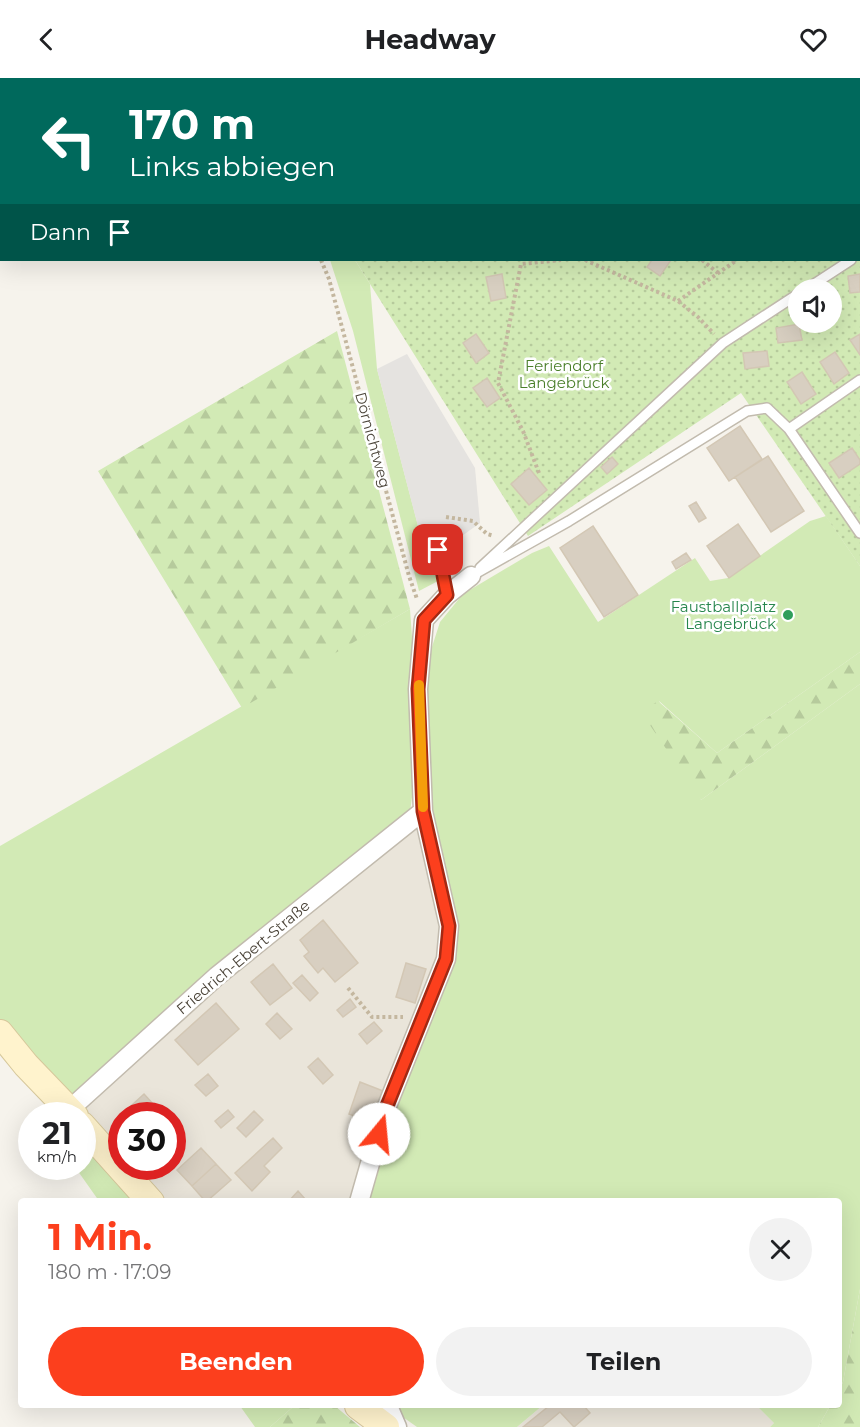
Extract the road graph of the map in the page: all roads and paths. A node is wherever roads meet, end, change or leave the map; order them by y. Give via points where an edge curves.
1 (321, 261) edge
2 (551, 261) edge
3 (587, 261) edge
4 (703, 261) edge
5 (736, 261) edge
6 (849, 261) edge
7 (718, 273) junction
8 (822, 279) edge
9 (678, 300) junction
10 (788, 301) edge
11 (723, 343) junction
12 (860, 380) edge
13 (789, 429) junction
14 (539, 473) dead end
15 (446, 517) dead end
16 (860, 533) edge
17 (508, 540) junction
18 (438, 550) dead end
19 (471, 576) junction
20 (447, 595) junction
21 (424, 620) junction
22 (423, 811) junction
23 (348, 988) dead end
24 (419, 1026) junction
25 (0, 1033) edge
26 (61, 1102) edge
27 (90, 1102) edge
28 (96, 1140) edge
29 (147, 1198) edge
30 (361, 1198) edge
31 (361, 1408) edge
32 (389, 1408) edge
33 (386, 1427) edge
34 (397, 1427) edge

1 - 21 path, Dörnichtweg
2 - 14 path via 521,264 498,383
3 - 9 path
4 - 7 path
5 - 7 path
6 - 8 lane
7 - 9 path
9 - 11 path
10 - 11 lane
11 - 17 lane
12 - 13 lane
13 - 16 lane
13 - 19 lane via 766,408 747,411 569,521
15 - 17 path via 472,521 487,534
17 - 19 lane
18 - 20 lane
19 - 20 street
20 - 21 street
21 - 22 street via 418,689
22 - 24 street via 449,926 446,959
22 - 27 street, Friedrich-Ebert-Straße via 217,976
23 - 24 path via 372,1017 403,1017
24 - 30 street via 385,1111
25 - 26 main road
28 - 29 main road
31 - 33 main road
32 - 34 street

